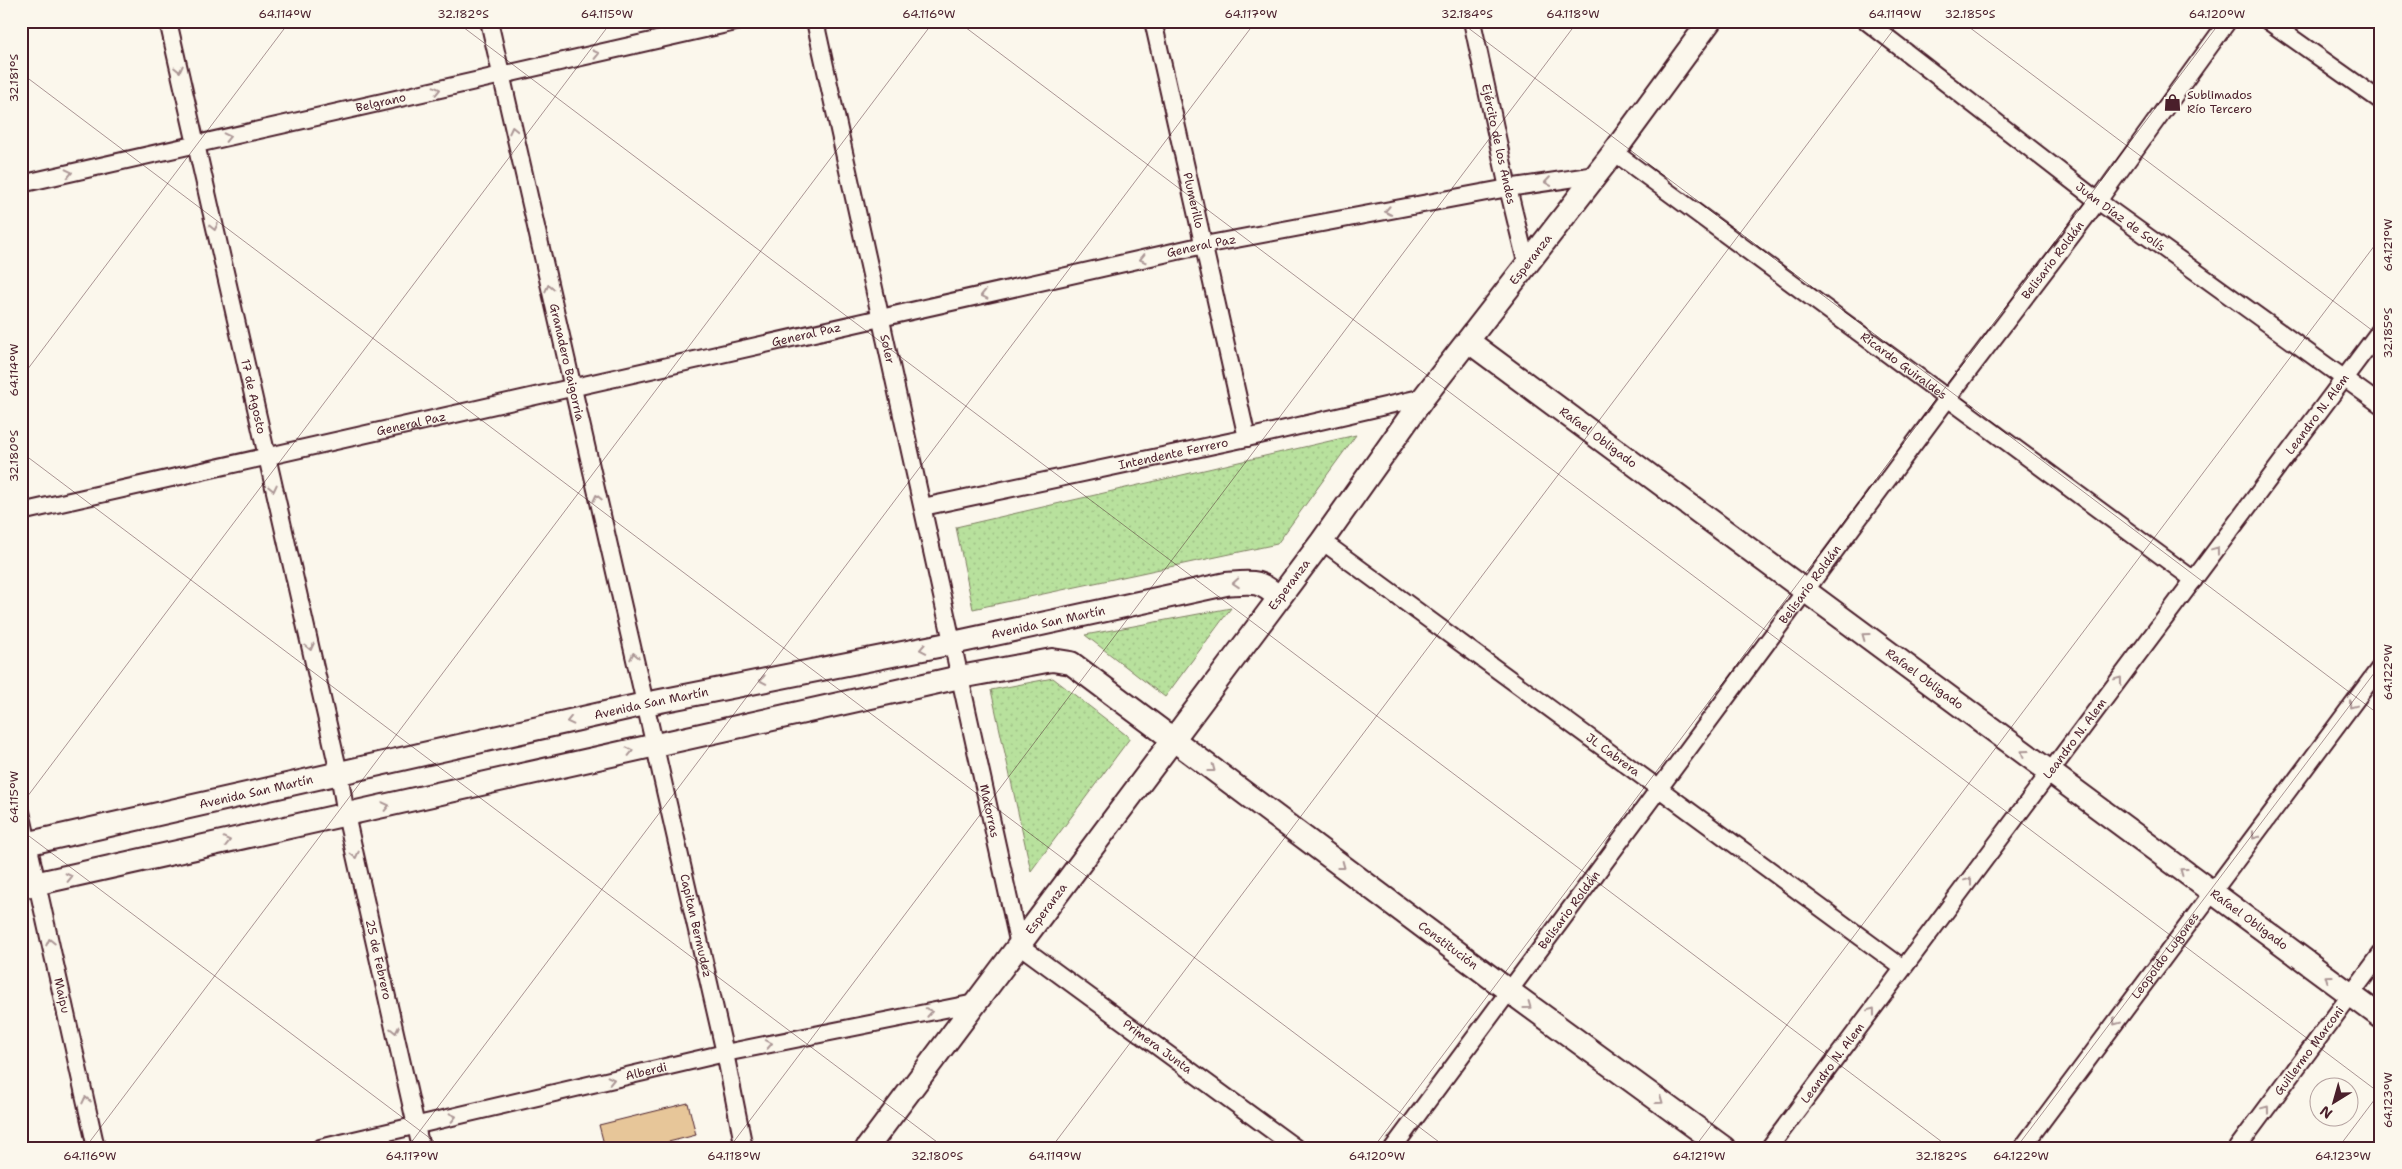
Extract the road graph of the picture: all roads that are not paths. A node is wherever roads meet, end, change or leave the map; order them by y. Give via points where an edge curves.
1 (168, 21) edge
2 (489, 21) edge
3 (740, 21) edge
4 (815, 21) edge
5 (1153, 21) edge
6 (1472, 21) edge
7 (1710, 21) edge
8 (1866, 21) edge
9 (2228, 21) edge
10 (2268, 21) edge
11 (501, 75) junction
12 (2381, 101) edge
13 (196, 144) junction
14 (1614, 152) junction
15 (1596, 176) junction
16 (21, 184) edge
17 (1508, 188) junction
18 (2098, 201) junction
19 (1204, 245) junction
20 (1527, 266) junction
21 (880, 318) junction
22 (2381, 329) edge
23 (1468, 341) junction
24 (2344, 379) junction
25 (571, 388) junction
26 (1424, 397) junction
27 (1948, 398) junction
28 (2381, 405) edge
29 (1248, 438) junction
30 (266, 457) junction
31 (923, 507) junction
32 (21, 512) edge
33 (1322, 541) junction
34 (2194, 580) junction
35 (1805, 591) junction
36 (1279, 598) junction
37 (953, 643) junction
38 (2381, 666) edge
39 (960, 677) junction
40 (645, 704) junction
41 (1173, 740) junction
42 (654, 746) junction
43 (338, 772) junction
44 (2050, 772) junction
45 (1660, 787) junction
46 (21, 812) edge
47 (346, 815) junction
48 (25, 844) edge
49 (29, 886) edge
50 (2212, 892) junction
51 (1019, 945) junction
52 (2381, 954) edge
53 (1903, 968) junction
54 (1509, 991) junction
55 (2351, 995) junction
56 (975, 1003) junction
57 (2381, 1017) edge
58 (725, 1053) junction
59 (416, 1125) junction
60 (96, 1148) edge
61 (320, 1148) edge
62 (421, 1148) edge
63 (744, 1148) edge
64 (867, 1148) edge
65 (1296, 1148) edge
66 (1393, 1148) edge
67 (1724, 1148) edge
68 (1769, 1148) edge
69 (2022, 1148) edge
70 (2236, 1148) edge

1 -> 13 street, 17 de Agosto
2 - 11 street, Granadero Baigorria
11 -> 3 street, Belgrano
4 - 21 street, Soler
5 - 19 street, Plumerillo
6 - 17 street, Ejército de los Andes
7 - 14 main road, Esperanza
8 - 18 street, Juan Díaz de Solís
9 - 18 street, Belisario Roldán
10 - 12 street
13 -> 11 street, Belgrano
25 -> 11 street, Granadero Baigorria
16 -> 13 street, Belgrano
13 -> 30 street, 17 de Agosto
14 - 15 main road, Esperanza
14 - 27 street, Ricardo Guiraldes
15 -> 17 street, General Paz
15 - 20 main road, Esperanza
17 -> 19 street, General Paz
17 - 20 street, Ejército de los Andes
18 - 24 street, Juan Díaz de Solís
18 - 27 street, Belisario Roldán
19 -> 21 street, General Paz
19 - 29 street, Plumerillo
20 - 23 main road, Esperanza
21 - 25 street, General Paz
21 - 31 street, Soler
22 - 24 street, Leandro N. Alem
23 - 26 main road, Esperanza
23 - 35 main road, Rafael Obligado
24 - 28 street, Juan Díaz de Solís
34 -> 24 street, Leandro N. Alem
25 - 30 street, General Paz
40 -> 25 street, Granadero Baigorria
26 - 29 street, Intendente Ferrero
26 - 33 main road, Esperanza
27 - 34 street, Ricardo Guiraldes
27 - 35 street, Belisario Roldán
29 - 31 street, Intendente Ferrero
30 - 32 street, General Paz
30 -> 43 street, 17 de Agosto
31 - 37 street, Soler
33 - 36 main road, Esperanza
33 - 45 street, JL Cabrera
44 -> 34 street, Leandro N. Alem
44 -> 35 main road, Rafael Obligado
35 - 45 street, Belisario Roldán
36 -> 37 main road, Avenida San Martín via 1267,586 1254,582 1226,584
36 - 41 main road, Esperanza
37 - 39 street, Soler
37 -> 40 main road, Avenida San Martín
38 -> 50 street, Leopoldo Lugones
39 - 41 main road via 1052,660 1071,663
39 - 42 main road
39 - 51 street, Matorras
40 - 42 street, Capitan Bermudez
40 -> 43 main road, Avenida San Martín
41 - 51 main road, Esperanza
41 -> 54 main road, Constitución
47 -> 42 main road
42 - 58 street, Capitan Bermudez
43 - 47 street, 25 de Febrero
43 - 48 main road, Avenida San Martín
50 -> 44 main road, Rafael Obligado
53 -> 44 street, Leandro N. Alem
45 - 53 street, JL Cabrera
45 - 54 street, Belisario Roldán
46 - 48 street, Maipu
49 -> 47 main road
47 -> 59 street, 25 de Febrero
48 - 49 street, Maipu
60 -> 49 street, Maipu
55 -> 50 main road, Rafael Obligado
50 -> 69 street, Leopoldo Lugones
51 - 56 main road, Esperanza
51 - 65 street, Primera Junta
52 - 55 street, Guillermo Marconi
68 -> 53 street, Leandro N. Alem
54 - 66 street, Belisario Roldán
54 -> 67 main road, Constitución
55 - 57 main road, Rafael Obligado
70 -> 55 street, Guillermo Marconi
58 -> 56 street, Alberdi
56 - 64 main road, Esperanza
59 -> 58 street, Alberdi
58 - 63 street, Capitan Bermudez
59 - 61 street, Alberdi
59 - 62 street, 25 de Febrero

